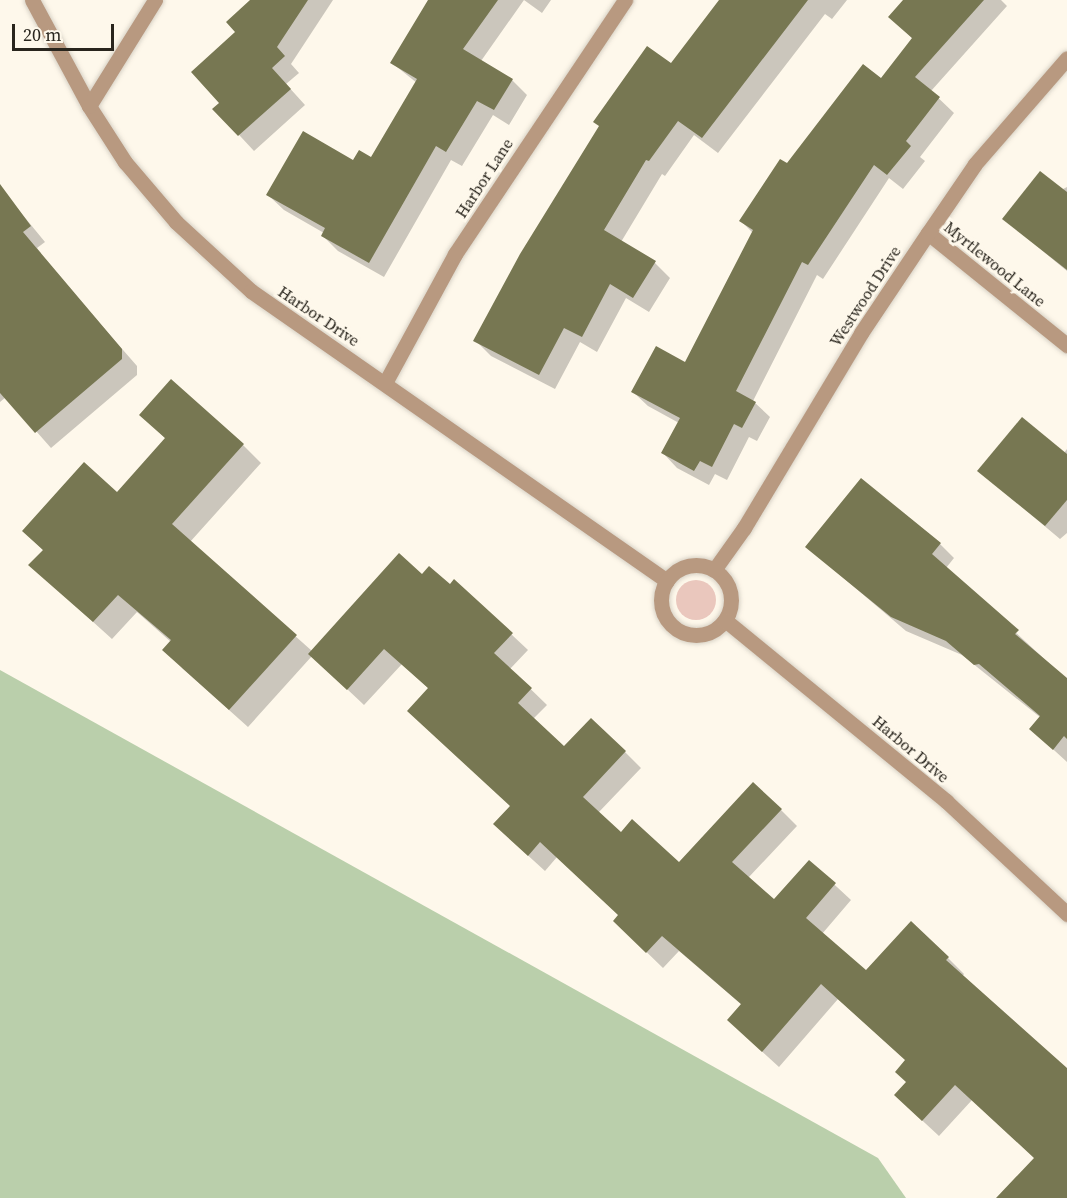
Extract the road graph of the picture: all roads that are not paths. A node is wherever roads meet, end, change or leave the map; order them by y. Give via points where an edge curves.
1 (32, 0) edge
2 (155, 0) edge
3 (626, 0) edge
4 (1067, 58) edge
5 (89, 106) junction
6 (928, 233) junction
7 (1067, 345) edge
8 (385, 383) junction
9 (714, 570) junction
10 (667, 581) junction
11 (724, 620) junction
12 (1067, 914) edge

1 - 5 street, Harbor Drive
2 - 5 street
3 - 8 street, Harbor Lane via 456,254
4 - 6 street, Westwood Drive via 975,165
5 - 8 street, Harbor Drive via 126,162 176,222 251,291
6 - 7 street, Myrtlewood Lane
6 - 9 street, Westwood Drive
8 - 10 street, Harbor Drive
9 - 10 street via 696,564 683,567
9 - 11 street via 729,586 732,601
10 - 11 street via 661,597 662,610 678,630 689,635 705,634
11 - 12 street, Harbor Drive via 946,801

